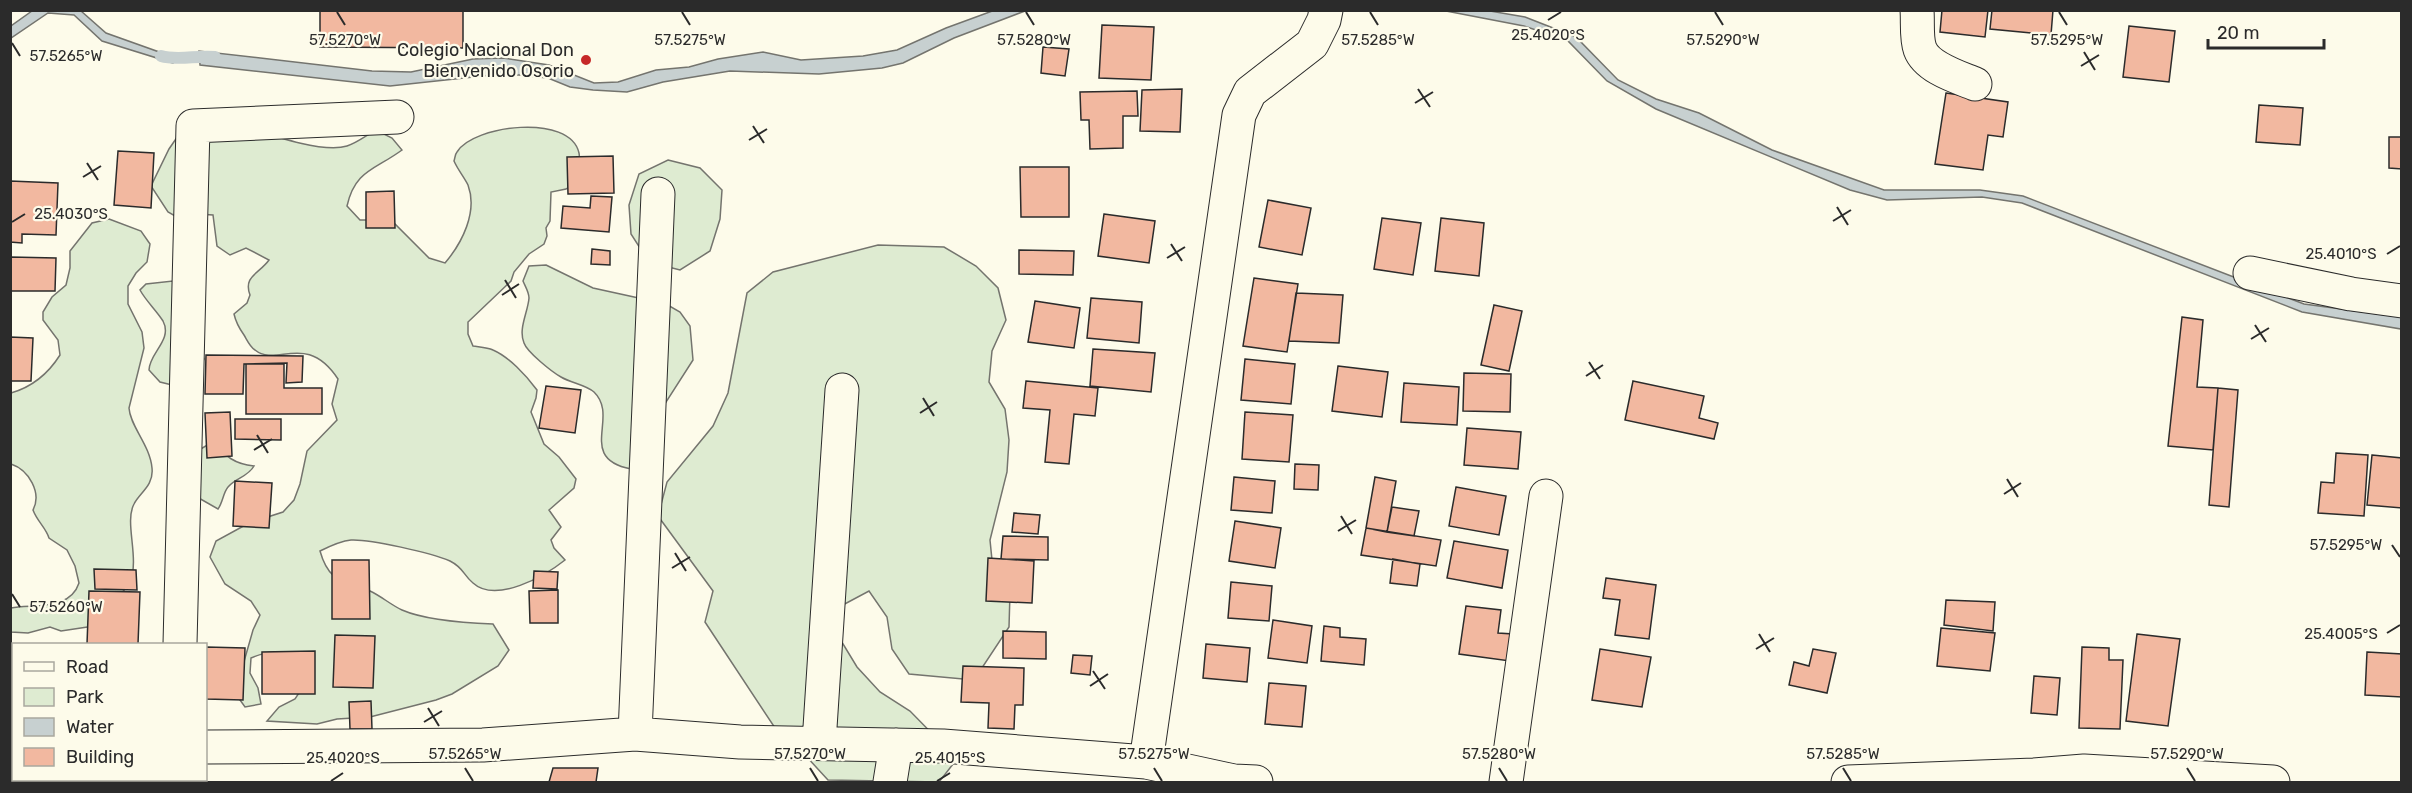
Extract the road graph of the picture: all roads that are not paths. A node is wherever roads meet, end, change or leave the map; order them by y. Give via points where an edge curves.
1 (1326, 10) edge
2 (1917, 10) edge
3 (1975, 84) dead end
4 (398, 117) dead end
5 (658, 194) dead end
6 (2250, 273) dead end
7 (2402, 301) edge
8 (842, 390) dead end
9 (1546, 496) dead end
10 (180, 643) edge
11 (635, 734) junction
12 (819, 744) junction
13 (896, 745) junction
14 (207, 747) edge
15 (1146, 762) junction
16 (2085, 777) edge
17 (1241, 782) edge
18 (890, 783) edge
19 (1506, 783) edge
20 (1848, 783) edge
21 (2273, 783) edge

1 - 15 street via 1312,44 1250,92 1239,115
2 - 3 street via 1920,49 1928,60
4 - 10 street via 193,126
5 - 11 street
6 - 7 street
8 - 12 street
9 - 19 street
11 - 12 street
11 - 14 street via 483,745
12 - 13 street
13 - 15 street
13 - 18 street
15 - 17 street
16 - 20 street via 2034,775
16 - 21 street

